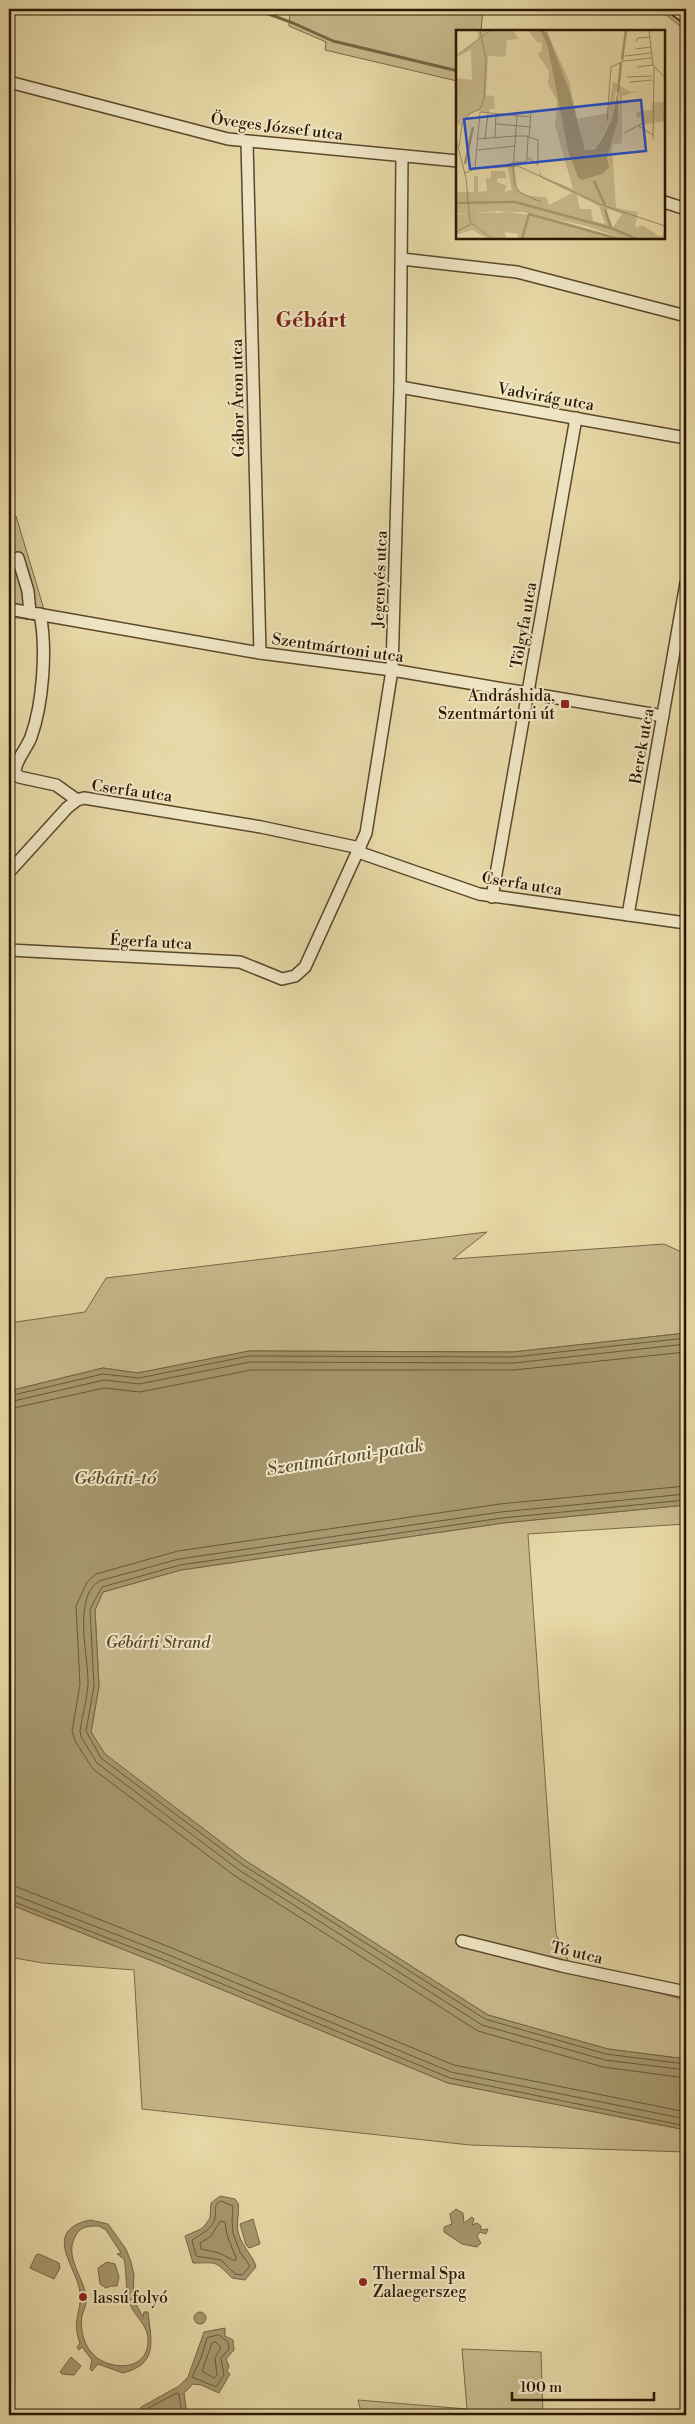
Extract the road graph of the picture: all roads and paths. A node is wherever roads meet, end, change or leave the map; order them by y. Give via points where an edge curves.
1 (678, 9) edge
2 (686, 15) edge
3 (9, 82) edge
4 (247, 142) junction
5 (402, 156) junction
6 (456, 161) edge
7 (665, 202) edge
8 (686, 208) edge
9 (402, 259) junction
10 (686, 316) edge
11 (400, 387) junction
12 (576, 418) junction
13 (686, 438) edge
14 (18, 558) dead end
15 (686, 583) edge
16 (9, 609) edge
17 (35, 613) junction
18 (260, 653) junction
19 (392, 670) junction
20 (528, 692) junction
21 (663, 716) junction
22 (76, 800) junction
23 (359, 850) junction
24 (9, 872) edge
25 (492, 897) junction
26 (628, 915) junction
27 (686, 923) edge
28 (9, 950) edge
29 (289, 979) joint
30 (462, 1941) dead end
31 (686, 1992) edge

1 - 2 main road
3 - 4 street, Öveges József utca
4 - 5 street, Öveges József utca
4 - 18 street, Gábor Áron utca
5 - 6 street, Öveges József utca
5 - 9 street, Jegenyés utca
7 - 8 street
9 - 10 street via 517,272
9 - 11 street, Jegenyés utca
11 - 12 street, Vadvirág utca
11 - 19 street, Jegenyés utca
12 - 13 street, Vadvirág utca
12 - 20 street, Tölgyfa utca
14 - 17 street
15 - 21 street, Berek utca
16 - 17 street, Szentmártoni utca
17 - 18 street, Szentmártoni utca
17 - 22 street, Cserfa utca via 44,651 40,688 33,730 15,772 18,777 56,785
18 - 19 street, Szentmártoni utca
19 - 20 street, Szentmártoni utca
19 - 23 street, Jegenyés utca via 368,824
20 - 21 street, Szentmártoni utca
20 - 25 street, Tölgyfa utca
21 - 26 street, Berek utca
22 - 23 street, Cserfa utca via 96,798 290,833
22 - 24 street, Cserfa utca
23 - 25 street, Cserfa utca
23 - 29 street, Jegenyés utca via 305,967
25 - 26 street, Cserfa utca
26 - 27 street, Cserfa utca
28 - 29 street, Égerfa utca via 240,962 277,978
30 - 31 street, Tó utca

